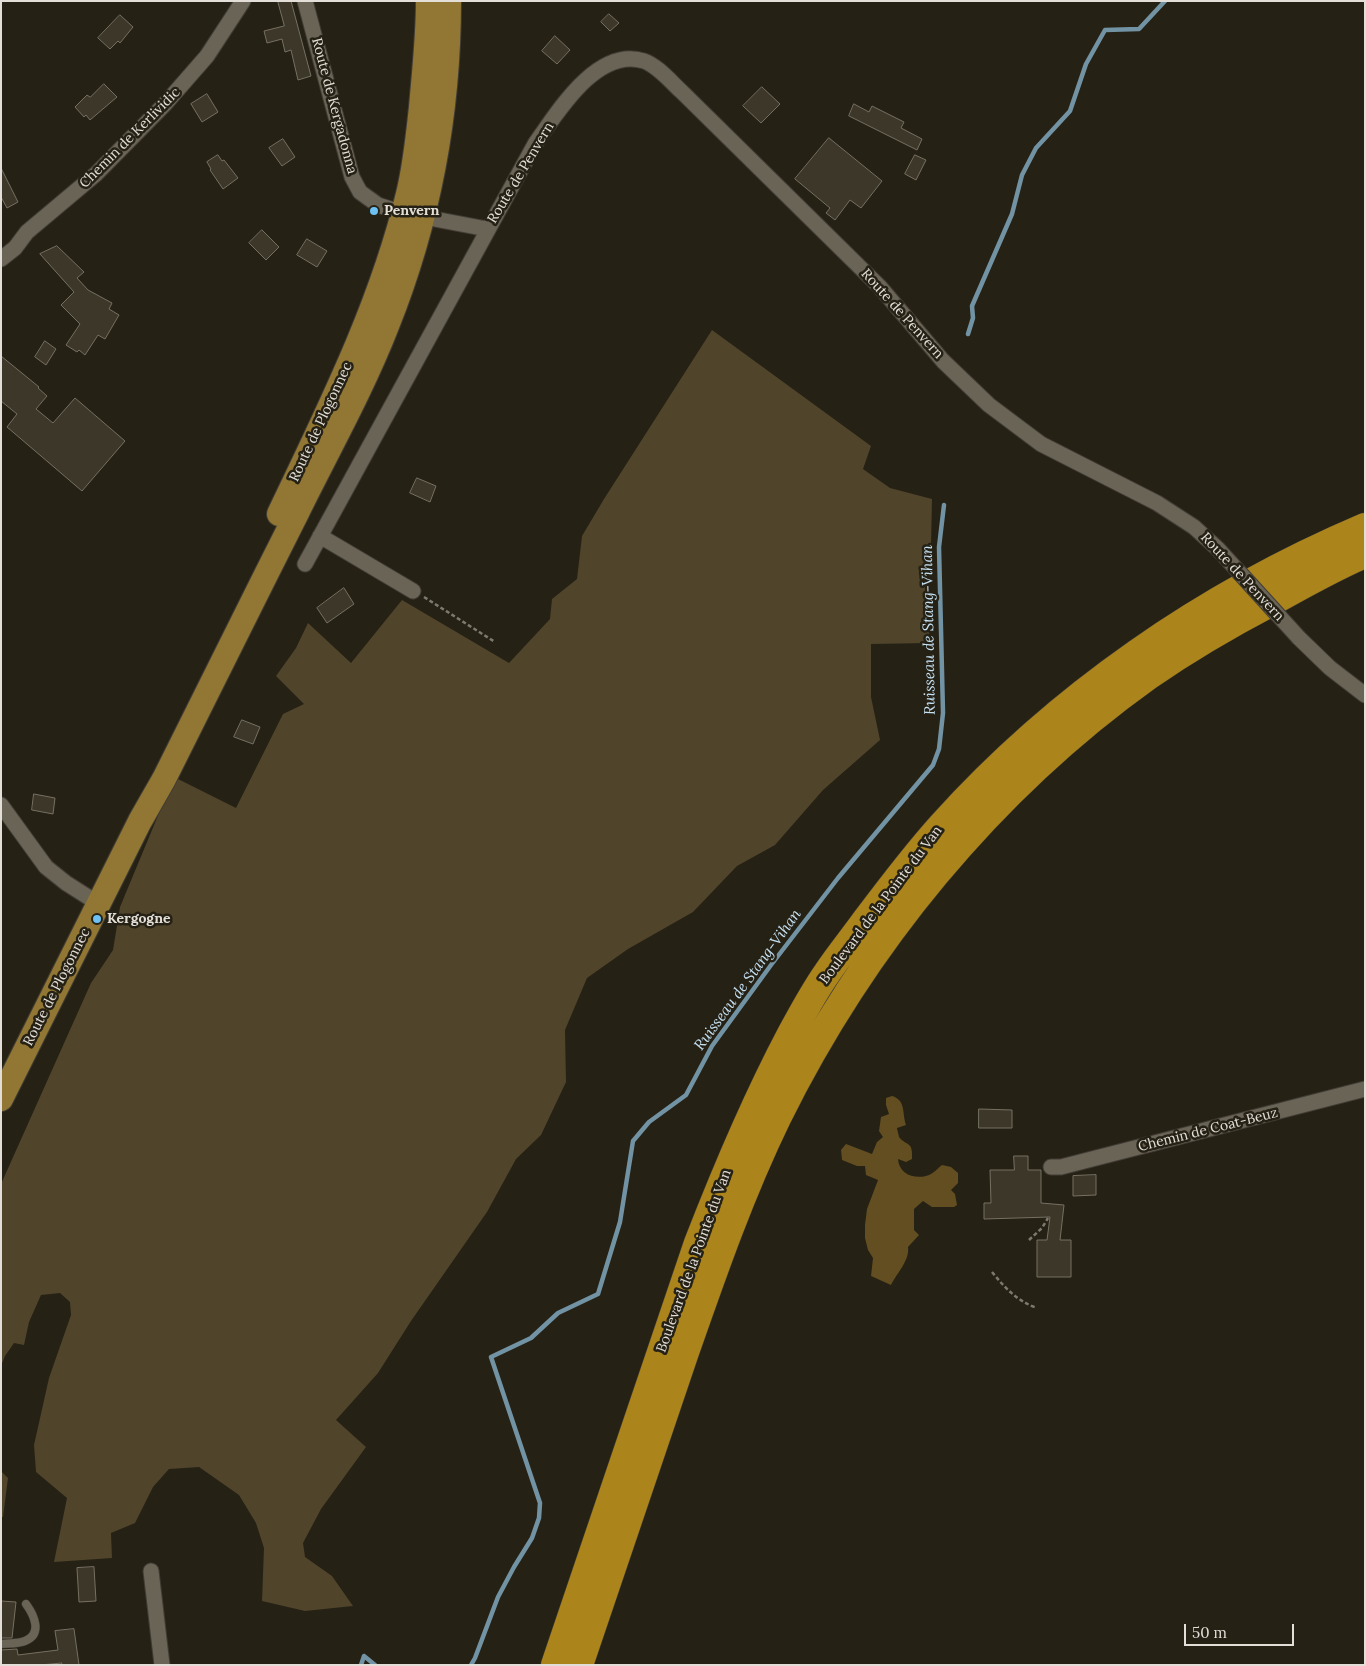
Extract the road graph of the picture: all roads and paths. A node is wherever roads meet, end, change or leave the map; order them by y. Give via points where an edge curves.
1 (243, 1) edge
2 (305, 1) edge
3 (428, 1) edge
4 (449, 1) edge
5 (414, 214) junction
6 (488, 230) junction
7 (1, 259) edge
8 (1365, 526) edge
9 (320, 536) junction
10 (1365, 554) edge
11 (304, 564) dead end
12 (413, 591) joint
13 (495, 642) dead end
14 (1365, 695) edge
15 (1, 805) edge
16 (99, 904) junction
17 (1365, 1089) edge
18 (1, 1099) edge
19 (1051, 1167) dead end
20 (1048, 1218) dead end
21 (1029, 1240) dead end
22 (992, 1272) dead end
23 (1038, 1308) dead end
24 (677, 1376) junction
25 (151, 1571) dead end
26 (26, 1604) dead end
27 (1, 1644) edge
28 (162, 1665) edge
29 (555, 1665) edge
30 (579, 1665) edge
31 (594, 1665) edge

1 - 7 street, Chemin de Kerlividic via 207,56 171,98 96,174
2 - 5 street, Route de Kergadonna via 352,177 360,192 378,205
3 - 5 main road, Route de Plogonnec via 426,53 409,192
4 - 5 main road, Route de Plogonnec via 444,93 436,153
5 - 6 street
5 - 16 main road, Route de Plogonnec via 400,293 372,363
6 - 9 street
6 - 14 street, Route de Penvern, bridge via 535,144 575,90 604,66 619,61 644,61 682,92 880,287 944,361 989,405 1041,444 1157,503 1194,527 1299,638
8 - 29 highway, Boulevard de la Pointe du Van via 1233,591 1148,645 1067,707 1003,763 941,826 826,974 779,1057 720,1187
9 - 11 street
9 - 12 street
10 - 24 highway, Boulevard de la Pointe du Van via 1232,623 1115,701 992,812 920,893 843,1000 778,1117 722,1249
12 - 13 path
15 - 16 street via 46,867
16 - 18 main road, Route de Plogonnec
17 - 19 street, Chemin de Coat-Beuz
20 - 21 path
22 - 23 path via 1011,1293
24 - 30 highway, Boulevard de la Pointe du Van
24 - 31 highway via 641,1511
25 - 28 street
26 - 27 lane via 35,1616 35,1632 24,1642

